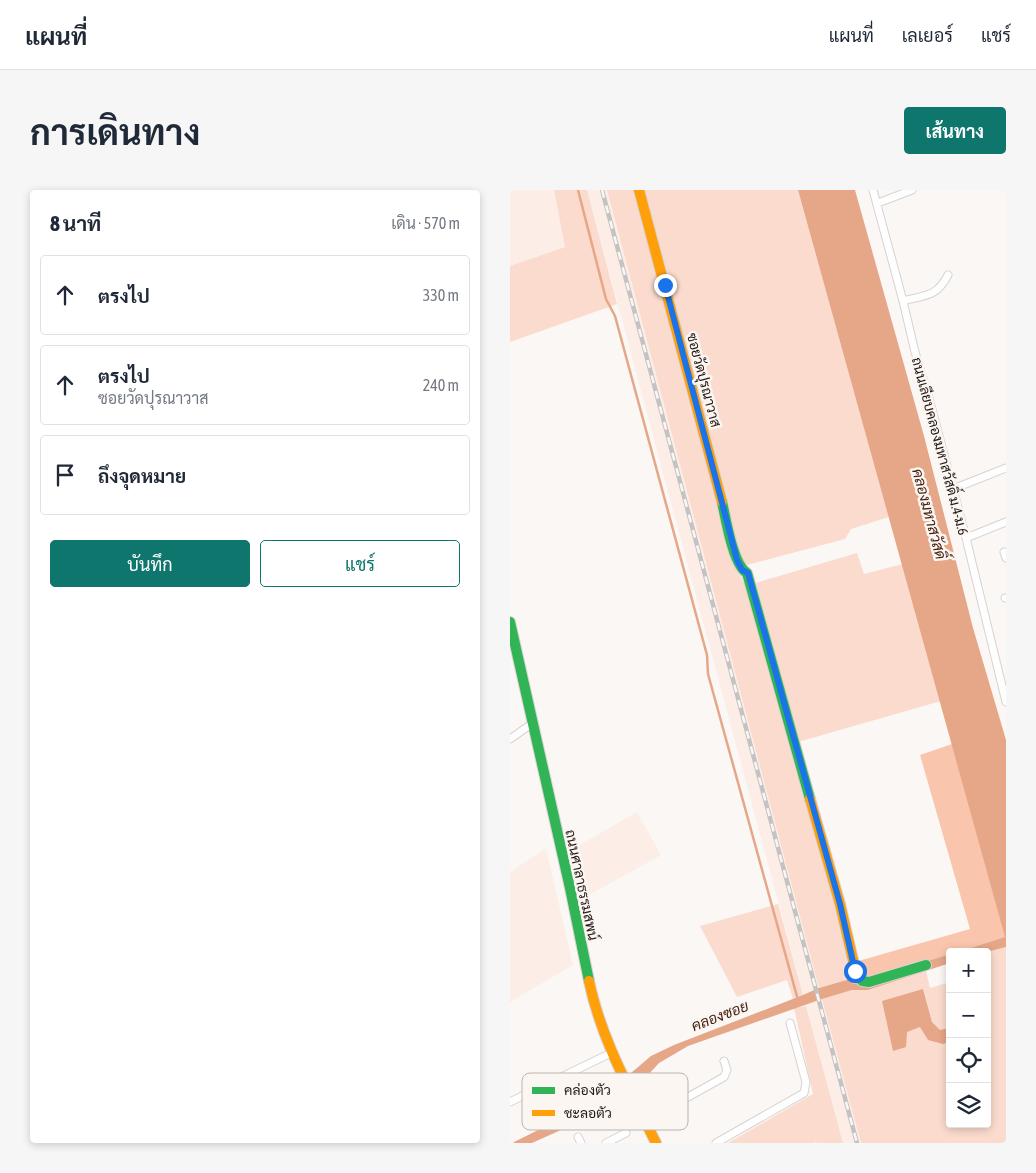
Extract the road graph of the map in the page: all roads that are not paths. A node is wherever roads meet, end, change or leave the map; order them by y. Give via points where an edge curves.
1 (640, 190) edge
2 (873, 190) edge
3 (912, 190) edge
4 (878, 204) junction
5 (948, 275) dead end
6 (903, 301) junction
7 (1006, 468) edge
8 (953, 489) junction
9 (1006, 522) edge
10 (966, 538) junction
11 (510, 622) edge
12 (1006, 702) edge
13 (533, 723) junction
14 (510, 739) edge
15 (926, 965) dead end
16 (790, 1022) dead end
17 (611, 1053) junction
18 (724, 1061) dead end
19 (570, 1073) edge
20 (620, 1073) edge
21 (522, 1096) edge
22 (688, 1097) edge
23 (510, 1102) edge
24 (650, 1130) edge
25 (626, 1133) dead end
26 (606, 1143) edge
27 (656, 1143) edge
28 (716, 1143) edge

1 - 15 street, ซอยวัดปุรณาวาส via 737,560 742,570 748,573 840,904 855,971 862,981 869,982
2 - 4 street, ถนนเลียบคลองมหาสวัสดิ์ ม.4-ม.6
3 - 4 street
4 - 6 street, ถนนเลียบคลองมหาสวัสดิ์ ม.4-ม.6
5 - 6 street via 935,293
6 - 8 street, ถนนเลียบคลองมหาสวัสดิ์ ม.4-ม.6
7 - 8 street
8 - 10 street, ถนนเลียบคลองมหาสวัสดิ์ ม.4-ม.6
9 - 10 street
10 - 12 street, ถนนเลียบคลองมหาสวัสดิ์ ม.4-ม.6
11 - 13 street, ถนนศาลาธรรมสพน์
13 - 14 street
13 - 17 street, ถนนศาลาธรรมสพน์ via 594,1005
16 - 28 street via 806,1082 804,1093
17 - 19 street
17 - 20 street, ถนนศาลาธรรมสพน์
18 - 22 street via 727,1070 724,1077
21 - 23 street
24 - 27 street, ถนนศาลาธรรมสพน์
25 - 26 street

